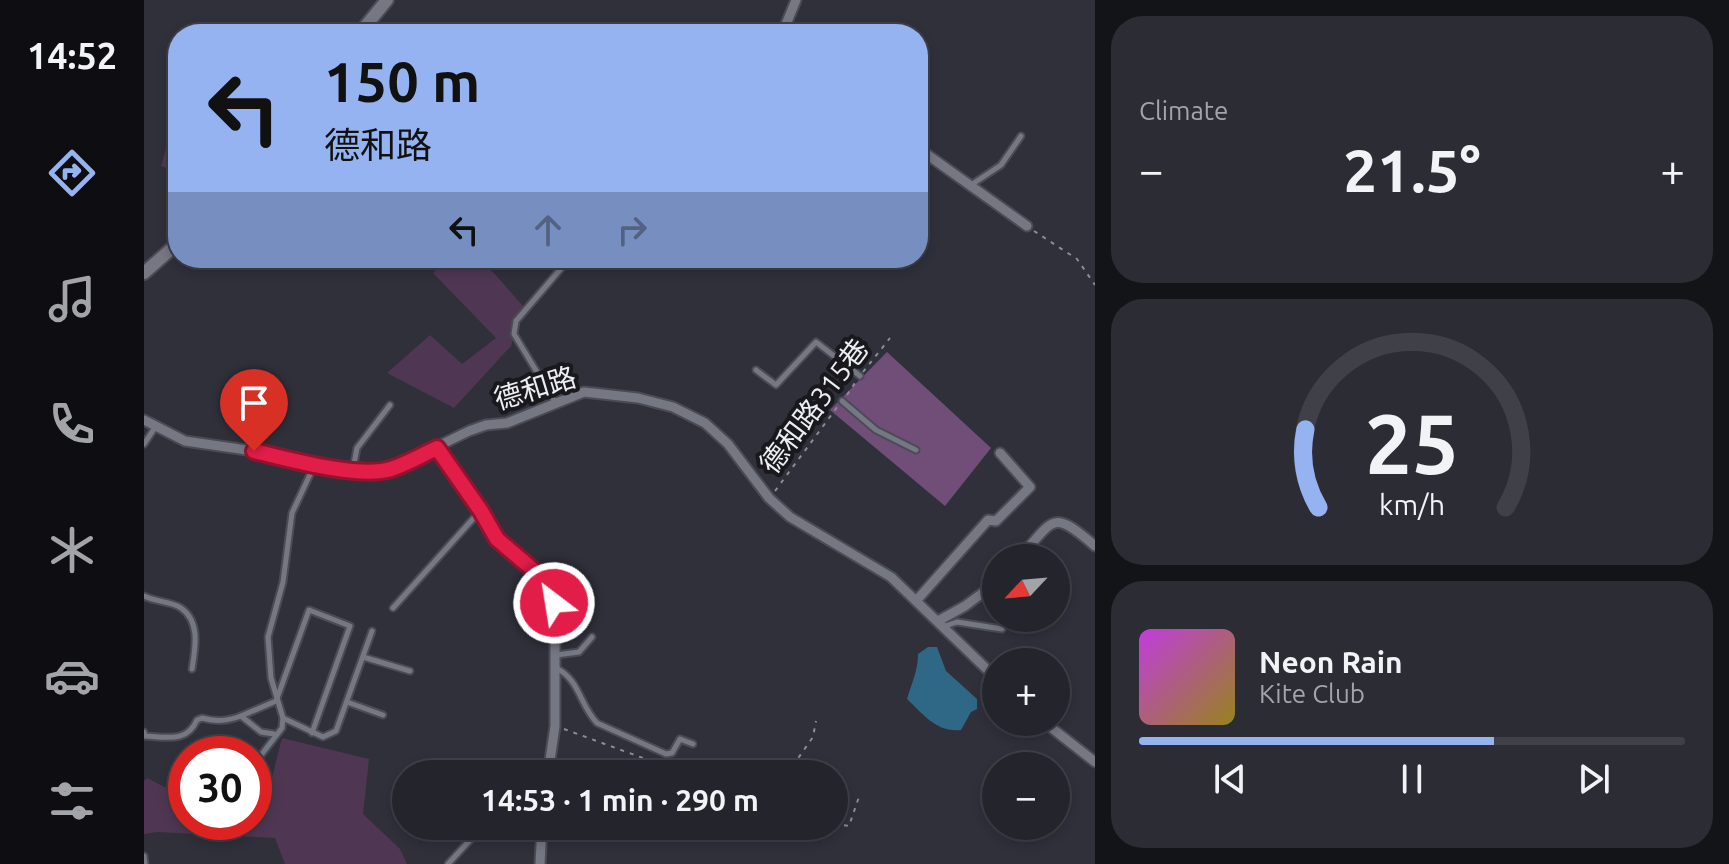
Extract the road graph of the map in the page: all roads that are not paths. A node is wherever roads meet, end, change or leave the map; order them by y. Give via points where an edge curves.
1 (387, 0) edge
2 (796, 0) edge
3 (372, 24) edge
4 (786, 24) edge
5 (1021, 136) dead end
6 (928, 155) edge
7 (970, 185) junction
8 (1027, 226) road end
9 (168, 252) edge
10 (561, 268) edge
11 (144, 273) edge
12 (756, 370) dead end
13 (860, 376) road end
14 (842, 401) road end
15 (555, 402) junction
16 (390, 405) dead end
17 (144, 420) edge
18 (156, 426) junction
19 (144, 444) edge
20 (437, 448) junction
21 (916, 450) dead end
22 (1000, 453) dead end
23 (314, 465) junction
24 (352, 470) junction
25 (481, 511) junction
26 (1032, 544) edge
27 (1095, 546) edge
28 (982, 593) edge
29 (144, 596) edge
30 (916, 601) junction
31 (393, 608) dead end
32 (940, 625) junction
33 (982, 626) edge
34 (372, 631) dead end
35 (592, 637) dead end
36 (555, 655) junction
37 (363, 657) junction
38 (982, 665) edge
39 (555, 667) junction
40 (192, 669) dead end
41 (410, 671) dead end
42 (276, 701) junction
43 (347, 702) junction
44 (383, 715) dead end
45 (241, 716) junction
46 (283, 718) junction
47 (144, 732) edge
48 (312, 733) junction
49 (275, 734) junction
50 (1062, 736) edge
51 (272, 739) edge
52 (693, 744) dead end
53 (550, 760) edge
54 (1095, 762) edge
55 (470, 840) edge
56 (541, 840) edge
57 (144, 856) edge
58 (145, 864) edge
59 (448, 864) edge
60 (540, 864) edge

1 - 3 street
2 - 4 street
5 - 7 lane via 1001,165
6 - 7 street
7 - 8 street
9 - 11 street
10 - 15 lane via 516,321 514,334
12 - 13 lane via 776,385 816,342
14 - 21 lane via 876,430
15 - 20 street, 德和路 via 507,423 469,431
15 - 30 street, 德和路 via 584,392 638,398 705,423 790,517 891,577
16 - 24 lane via 357,448
17 - 18 street, 德和路
18 - 19 lane
18 - 23 street, 德和路 via 185,441
20 - 24 street, 德和路 via 389,470
20 - 25 street
22 - 30 street via 1030,487 996,521 988,520
23 - 24 street, 德和路
23 - 42 lane via 292,513 283,582 270,627
25 - 31 lane
25 - 36 street via 497,539 549,587
26 - 27 street via 1060,521
28 - 32 street
29 - 40 lane via 180,607 193,623 197,641
30 - 32 street, 德和路
32 - 33 lane
32 - 38 street, 德和路
34 - 37 lane
35 - 36 lane via 579,652
36 - 39 street
37 - 41 lane
37 - 43 lane
39 - 52 lane via 570,675 597,723 666,754 680,739
39 - 53 street
42 - 45 lane
42 - 46 lane
42 - 48 lane via 309,610 350,626
43 - 44 lane
43 - 48 lane via 336,731 323,737
45 - 47 lane via 227,721 202,718 182,736
45 - 49 lane via 261,732
46 - 48 lane
46 - 49 lane
49 - 51 lane
50 - 54 street
55 - 59 lane
56 - 60 street
57 - 58 lane

